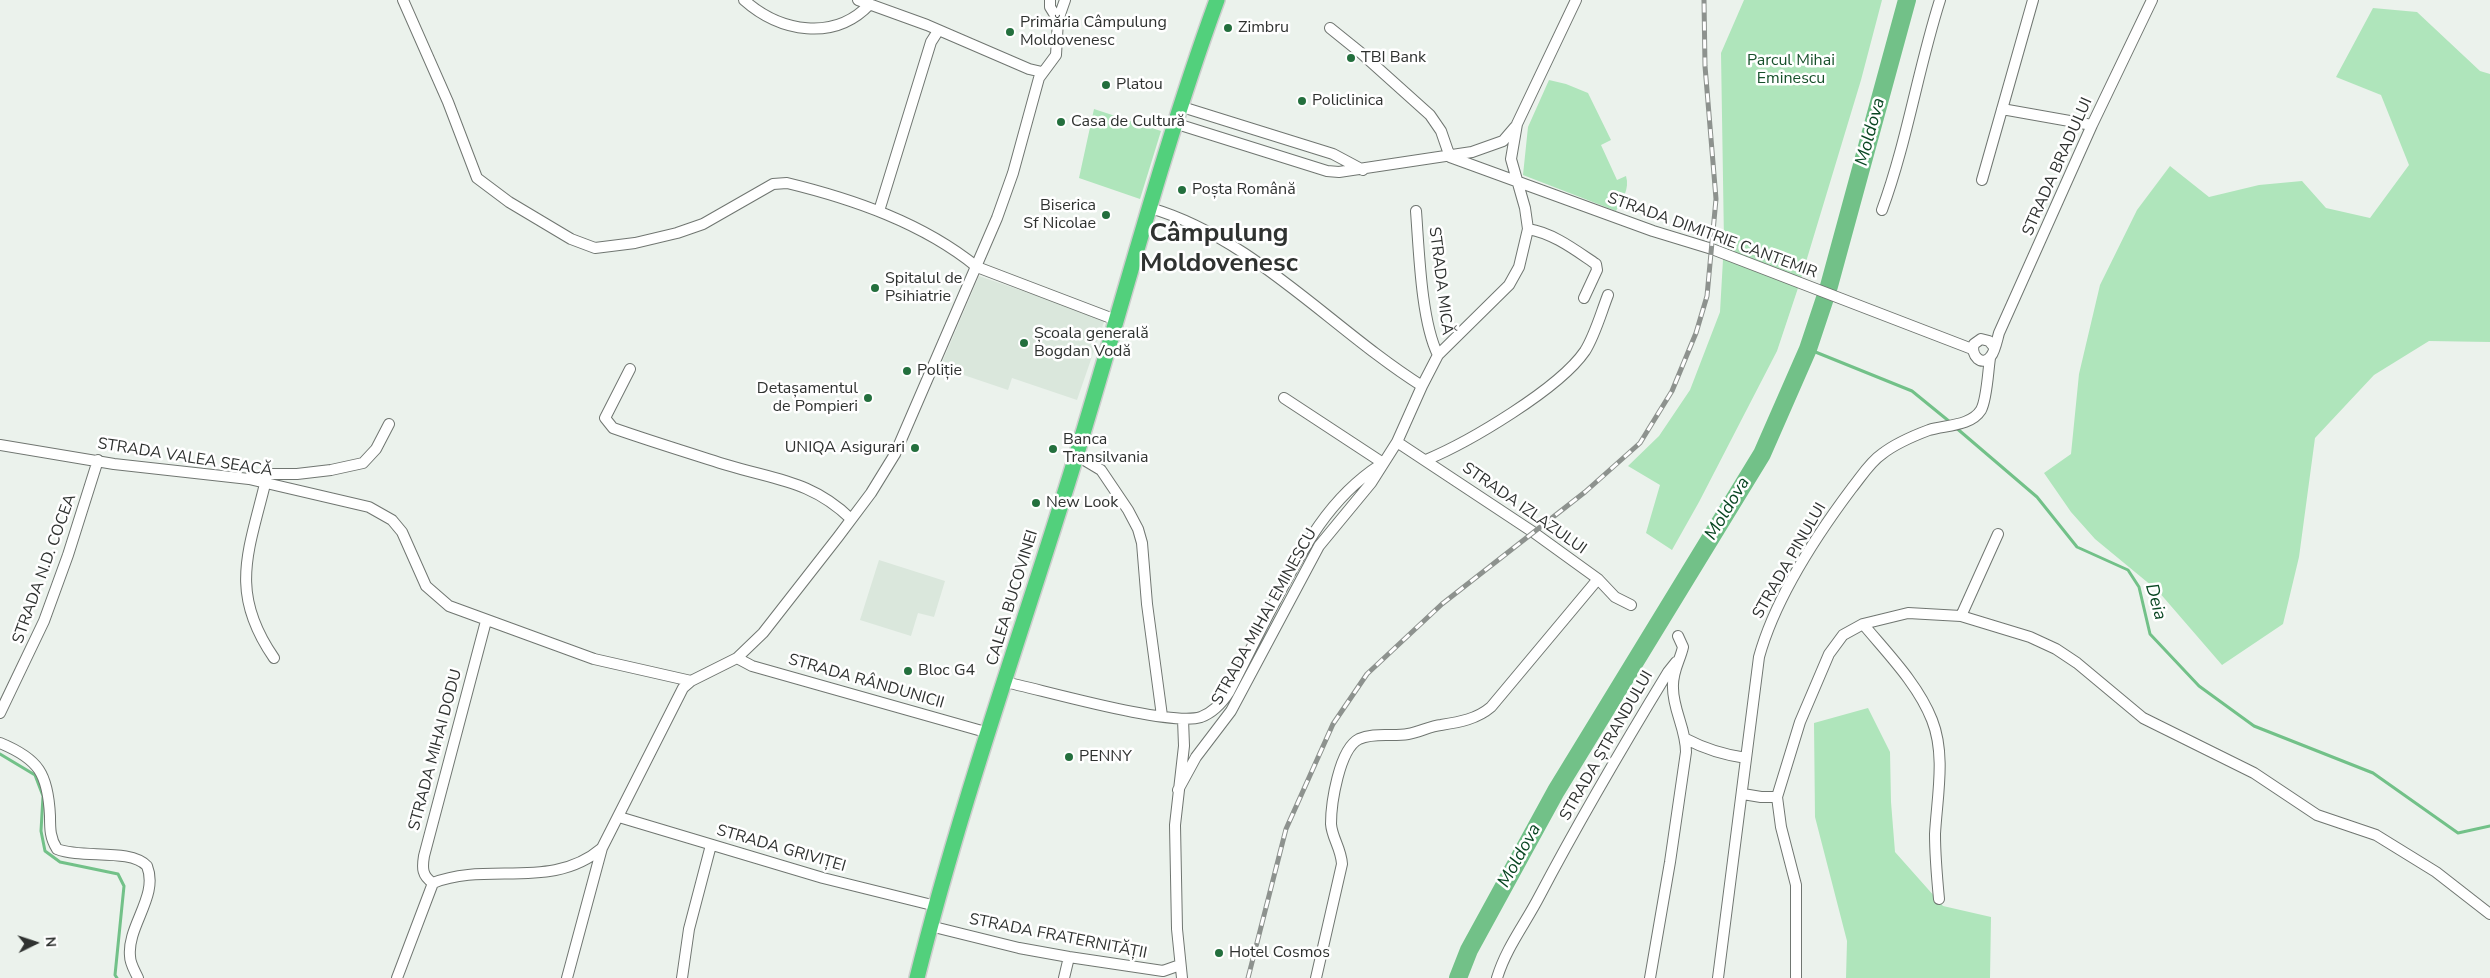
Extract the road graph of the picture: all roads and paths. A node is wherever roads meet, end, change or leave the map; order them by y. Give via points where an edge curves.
1 (403, 0) edge
2 (744, 0) edge
3 (858, 0) edge
4 (1050, 0) edge
5 (1065, 0) edge
6 (1217, 0) edge
7 (1576, 0) edge
8 (1940, 0) edge
9 (2033, 0) edge
10 (2152, 0) edge
11 (870, 4) junction
12 (1058, 20) junction
13 (1330, 28) dead end
14 (938, 31) junction
15 (1042, 72) junction
16 (1179, 106) junction
17 (2002, 109) junction
18 (1174, 123) junction
19 (1517, 124) junction
20 (2092, 124) junction
21 (1450, 157) junction
22 (1363, 170) junction
23 (1982, 180) dead end
24 (1516, 181) junction
25 (1150, 208) junction
26 (1882, 210) dead end
27 (879, 211) junction
28 (1416, 211) dead end
29 (1528, 229) junction
30 (977, 267) junction
31 (1608, 295) dead end
32 (1584, 298) dead end
33 (1116, 320) junction
34 (1970, 346) junction
35 (1992, 353) junction
36 (1438, 355) junction
37 (630, 369) dead end
38 (1422, 386) junction
39 (1284, 398) dead end
40 (389, 424) dead end
41 (1397, 442) junction
42 (0, 445) edge
43 (1076, 455) junction
44 (98, 460) junction
45 (1426, 460) junction
46 (1383, 463) junction
47 (249, 479) junction
48 (265, 484) junction
49 (851, 519) junction
50 (1998, 534) dead end
51 (1598, 579) junction
52 (1631, 605) dead end
53 (1961, 616) junction
54 (486, 621) junction
55 (1863, 624) junction
56 (1678, 636) dead end
57 (274, 658) dead end
58 (737, 658) junction
59 (1676, 662) junction
60 (691, 681) junction
61 (1005, 682) junction
62 (0, 713) edge
63 (1162, 716) junction
64 (1183, 719) junction
65 (989, 733) junction
66 (1686, 739) junction
67 (0, 743) edge
68 (1746, 758) junction
69 (1178, 790) junction
70 (1743, 794) junction
71 (1777, 797) junction
72 (620, 816) junction
73 (711, 845) junction
74 (602, 848) junction
75 (433, 883) junction
76 (1938, 899) dead end
77 (936, 906) junction
78 (2490, 914) edge
79 (930, 926) junction
80 (1069, 957) junction
81 (1180, 965) junction
82 (138, 978) edge
83 (397, 978) edge
84 (567, 978) edge
85 (682, 978) edge
86 (917, 978) edge
87 (1064, 978) edge
88 (1182, 978) edge
89 (1316, 978) edge
90 (1498, 978) edge
91 (1650, 978) edge
92 (1718, 978) edge
93 (1796, 978) edge

1 - 27 street via 477,178 509,202 571,239 595,248 677,233 703,224 779,182
2 - 11 street via 774,20 812,30 834,27
3 - 11 street
4 - 12 street via 1050,7
5 - 12 street
6 - 16 highway, CALEA BUCOVINEI
7 - 19 street
8 - 26 street via 1896,169
9 - 17 street
10 - 20 street, STRADA BRADULUI
11 - 14 street
12 - 15 street via 1056,55
13 - 21 street via 1430,115 1441,130
14 - 15 street
14 - 27 street via 931,42
15 - 30 street via 1013,172
16 - 18 highway, CALEA BUCOVINEI
16 - 22 street via 1332,154
17 - 20 street
17 - 23 street
18 - 22 street, STRADA DIMITRIE CANTEMIR via 1328,171
18 - 25 highway, CALEA BUCOVINEI
19 - 21 street, STRADA DIMITRIE CANTEMIR via 1503,141
19 - 24 street, STRADA MIHAI EMINESCU via 1511,148
20 - 35 street, STRADA BRADULUI
21 - 22 street, STRADA DIMITRIE CANTEMIR
21 - 24 street, STRADA DIMITRIE CANTEMIR
24 - 29 street, STRADA MIHAI EMINESCU
24 - 34 street, STRADA DIMITRIE CANTEMIR via 1652,231 1712,249
25 - 33 highway, CALEA BUCOVINEI
25 - 38 street via 1191,224 1258,263 1364,346
27 - 30 street via 917,229
28 - 36 street, STRADA MICĂ via 1429,331
29 - 32 street via 1559,240 1596,264 1597,270
29 - 36 street, STRADA MIHAI EMINESCU via 1523,258 1509,285
30 - 33 street
30 - 49 street via 904,437 884,473
31 - 45 street via 1588,347 1551,386 1454,448
33 - 43 highway, CALEA BUCOVINEI
34 - 35 street via 1973,355 1980,360
34 - 35 street via 1986,339
35 - 68 street, STRADA PINULUI via 1981,409 1971,419 1904,440 1881,454 1846,496 1811,549 1766,635
36 - 38 street, STRADA MIHAI EMINESCU
37 - 49 street via 605,418 613,428 804,486 830,500
38 - 41 street, STRADA MIHAI EMINESCU
39 - 46 street
40 - 47 street via 376,449 363,463
41 - 45 street, STRADA IZLAZULUI
41 - 46 street, STRADA MIHAI EMINESCU
42 - 44 street, STRADA VALEA SEACĂ
43 - 61 highway, CALEA BUCOVINEI
43 - 63 street via 1101,470 1138,529 1144,555
44 - 47 street, STRADA VALEA SEACĂ
44 - 62 street, STRADA N.D. COCEA via 44,621
45 - 51 street, STRADA IZLAZULUI
46 - 64 street, STRADA MIHAI EMINESCU via 1363,476 1338,500 1307,540 1224,700 1208,714
46 - 69 street, STRADA MIHAI EMINESCU via 1371,483 1319,546 1231,711 1196,757
47 - 48 street, STRADA VALEA SEACĂ
48 - 54 street, STRADA VALEA SEACĂ via 369,508 392,520 402,532 426,586 450,606
48 - 57 street via 245,569 246,599 262,641
49 - 58 street via 773,621
50 - 53 street
51 - 52 street, STRADA IZLAZULUI via 1615,596
51 - 89 street via 1480,716 1406,734 1372,736 1358,740 1346,751 1331,822 1342,864
53 - 55 street via 1908,613
53 - 78 street via 2030,637 2056,650 2077,663 2143,718 2254,772 2316,815 2376,835 2436,872
54 - 60 street, STRADA VALEA SEACĂ via 594,659
54 - 75 street, STRADA MIHAI DODU via 423,861 424,875
55 - 71 street via 1843,635 1829,654 1800,722
55 - 76 street via 1916,691 1936,732 1940,754 1935,838
56 - 59 street via 1683,646
58 - 60 street
58 - 65 street, STRADA RÂNDUNICII via 752,666
59 - 66 street via 1675,705
59 - 90 street, STRADA ȘTRANDULUI via 1589,803 1516,935
60 - 72 street via 684,688
61 - 63 street
61 - 65 highway, CALEA BUCOVINEI
63 - 64 street
64 - 69 street, STRADA MIHAI EMINESCU via 1184,746
65 - 77 highway, CALEA BUCOVINEI
66 - 68 street via 1708,749
66 - 91 street via 1682,788
67 - 82 street via 28,756 43,775 49,797 50,831 58,849 136,859 147,866 149,887 134,930 130,956
68 - 70 street, STRADA PINULUI
69 - 81 street, STRADA MIHAI EMINESCU via 1175,825
70 - 71 street
70 - 92 street, STRADA PINULUI
71 - 93 street via 1796,885
72 - 73 street, STRADA GRIVIȚEI
72 - 74 street
73 - 77 street, STRADA GRIVIȚEI via 823,878
73 - 85 street via 689,929
74 - 75 street via 581,864 568,868 529,874 463,876
74 - 84 street
75 - 83 street
77 - 79 highway, CALEA BUCOVINEI
79 - 80 street, STRADA FRATERNITĂȚII
79 - 86 highway, CALEA BUCOVINEI
80 - 81 street, STRADA FRATERNITĂȚII via 1163,971
80 - 87 street
81 - 88 street, STRADA MIHAI EMINESCU

